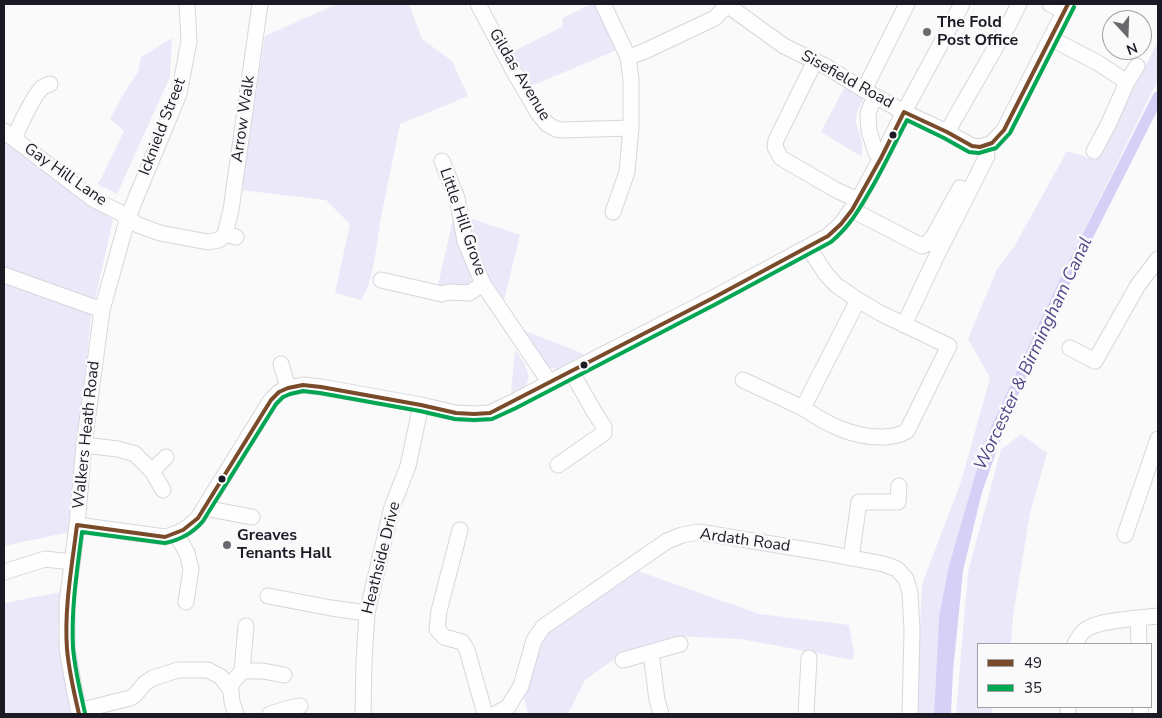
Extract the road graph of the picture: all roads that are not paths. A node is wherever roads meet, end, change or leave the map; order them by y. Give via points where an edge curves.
1 (187, 4) edge
2 (260, 4) edge
3 (478, 4) edge
4 (603, 4) edge
5 (727, 4) edge
6 (907, 4) edge
7 (962, 4) edge
8 (1019, 4) edge
9 (1050, 4) edge
10 (1066, 7) edge
11 (1052, 39) junction
12 (628, 57) junction
13 (815, 61) junction
14 (1137, 66) dead end
15 (1127, 82) junction
16 (50, 84) dead end
17 (869, 93) junction
18 (904, 112) junction
19 (631, 128) junction
20 (948, 132) junction
21 (9, 135) edge
22 (986, 146) junction
23 (1094, 151) dead end
24 (881, 158) junction
25 (442, 161) dead end
26 (963, 182) dead end
27 (855, 205) junction
28 (613, 212) dead end
29 (128, 217) junction
30 (808, 247) junction
31 (1158, 259) edge
32 (4, 275) edge
33 (381, 280) dead end
34 (483, 284) junction
35 (858, 300) junction
36 (102, 310) junction
37 (904, 325) junction
38 (1070, 348) dead end
39 (281, 364) dead end
40 (571, 371) junction
41 (743, 380) dead end
42 (550, 383) junction
43 (288, 388) junction
44 (421, 405) junction
45 (803, 408) junction
46 (1158, 439) edge
47 (84, 445) junction
48 (166, 457) dead end
49 (558, 465) dead end
50 (152, 471) junction
51 (899, 486) dead end
52 (163, 490) dead end
53 (204, 508) junction
54 (252, 517) dead end
55 (77, 525) junction
56 (460, 530) dead end
57 (176, 534) junction
58 (1125, 535) dead end
59 (851, 558) junction
60 (72, 562) junction
61 (4, 572) edge
62 (268, 596) dead end
63 (186, 602) dead end
64 (366, 613) junction
65 (1158, 616) edge
66 (1138, 618) junction
67 (246, 626) dead end
68 (1076, 643) edge
69 (1138, 643) edge
70 (680, 644) dead end
71 (651, 653) junction
72 (809, 658) dead end
73 (622, 660) dead end
74 (242, 671) junction
75 (284, 675) dead end
76 (228, 688) junction
77 (300, 706) dead end
78 (79, 712) edge
79 (236, 714) edge
80 (270, 714) edge
81 (363, 714) edge
82 (485, 714) edge
83 (495, 714) edge
84 (661, 714) edge
85 (806, 714) edge
86 (910, 714) edge

1 - 29 street, Icknield Street via 189,41 179,94
2 - 29 street, Arrow Walk via 232,201 231,236 208,242 160,233 138,225
3 - 19 street, Gildas Avenue via 546,124 562,130
4 - 12 street
5 - 12 street, Sisefield Road via 715,18
5 - 13 street, Sisefield Road via 784,46
6 - 17 street
7 - 18 street
8 - 20 street
9 - 10 street
10 - 11 street
11 - 15 street
11 - 22 street via 1004,130
12 - 19 street
13 - 17 street, Sisefield Road
13 - 27 street via 775,147 781,158
14 - 15 street
15 - 23 street
16 - 21 street via 43,86 20,124
17 - 18 street, Sisefield Road
17 - 24 street via 869,131 876,153
18 - 20 street, Sisefield Road
18 - 24 street
19 - 28 street via 627,172
20 - 22 street, Sisefield Road via 972,146
21 - 29 street, Gay Hill Lane via 93,199
22 - 37 street via 987,156
24 - 27 street
25 - 34 street, Little Hill Grove via 456,198 466,241
26 - 27 street via 934,237 922,246
27 - 30 street via 828,236
29 - 36 street, Walkers Heath Road
30 - 35 street via 836,285
30 - 40 street
31 - 38 street via 1138,286 1095,361
32 - 36 street
33 - 34 street via 442,294 469,293
34 - 42 street, Little Hill Grove
35 - 37 street
35 - 45 street
36 - 47 street, Walkers Heath Road
37 - 45 street via 948,346 907,431 899,436 870,437 844,431
39 - 43 street
40 - 42 street
40 - 49 street via 604,427 604,433
41 - 45 street
42 - 44 street via 490,412 456,413
43 - 44 street via 304,385 321,387
43 - 53 street via 271,400 258,418
44 - 64 street, Heathside Drive via 408,466 392,507
46 - 58 street
47 - 50 street via 134,454
47 - 55 street, Walkers Heath Road
48 - 50 street
50 - 52 street
51 - 59 street via 898,502 859,502
53 - 54 street
53 - 57 street via 187,529
55 - 57 street via 154,536
55 - 60 street, Walkers Heath Road
56 - 82 street via 437,629 444,637 462,642 467,650
57 - 63 street via 187,553 191,569
59 - 83 street, Ardath Road via 699,532 667,541 543,627 534,640 521,686 508,707
59 - 86 street, Ardath Road via 884,564 897,569 906,579 912,630
60 - 61 street via 45,559
60 - 78 street, Walkers Heath Road via 67,603 67,648
62 - 64 street
64 - 81 street, Heathside Drive
65 - 66 street
66 - 68 street via 1084,630
66 - 69 street
67 - 74 street
70 - 71 street
71 - 73 street
71 - 84 street
72 - 85 street
74 - 75 street
74 - 76 street
76 - 78 street via 222,677 208,670 178,670 153,678 130,698
76 - 79 street
77 - 80 street

